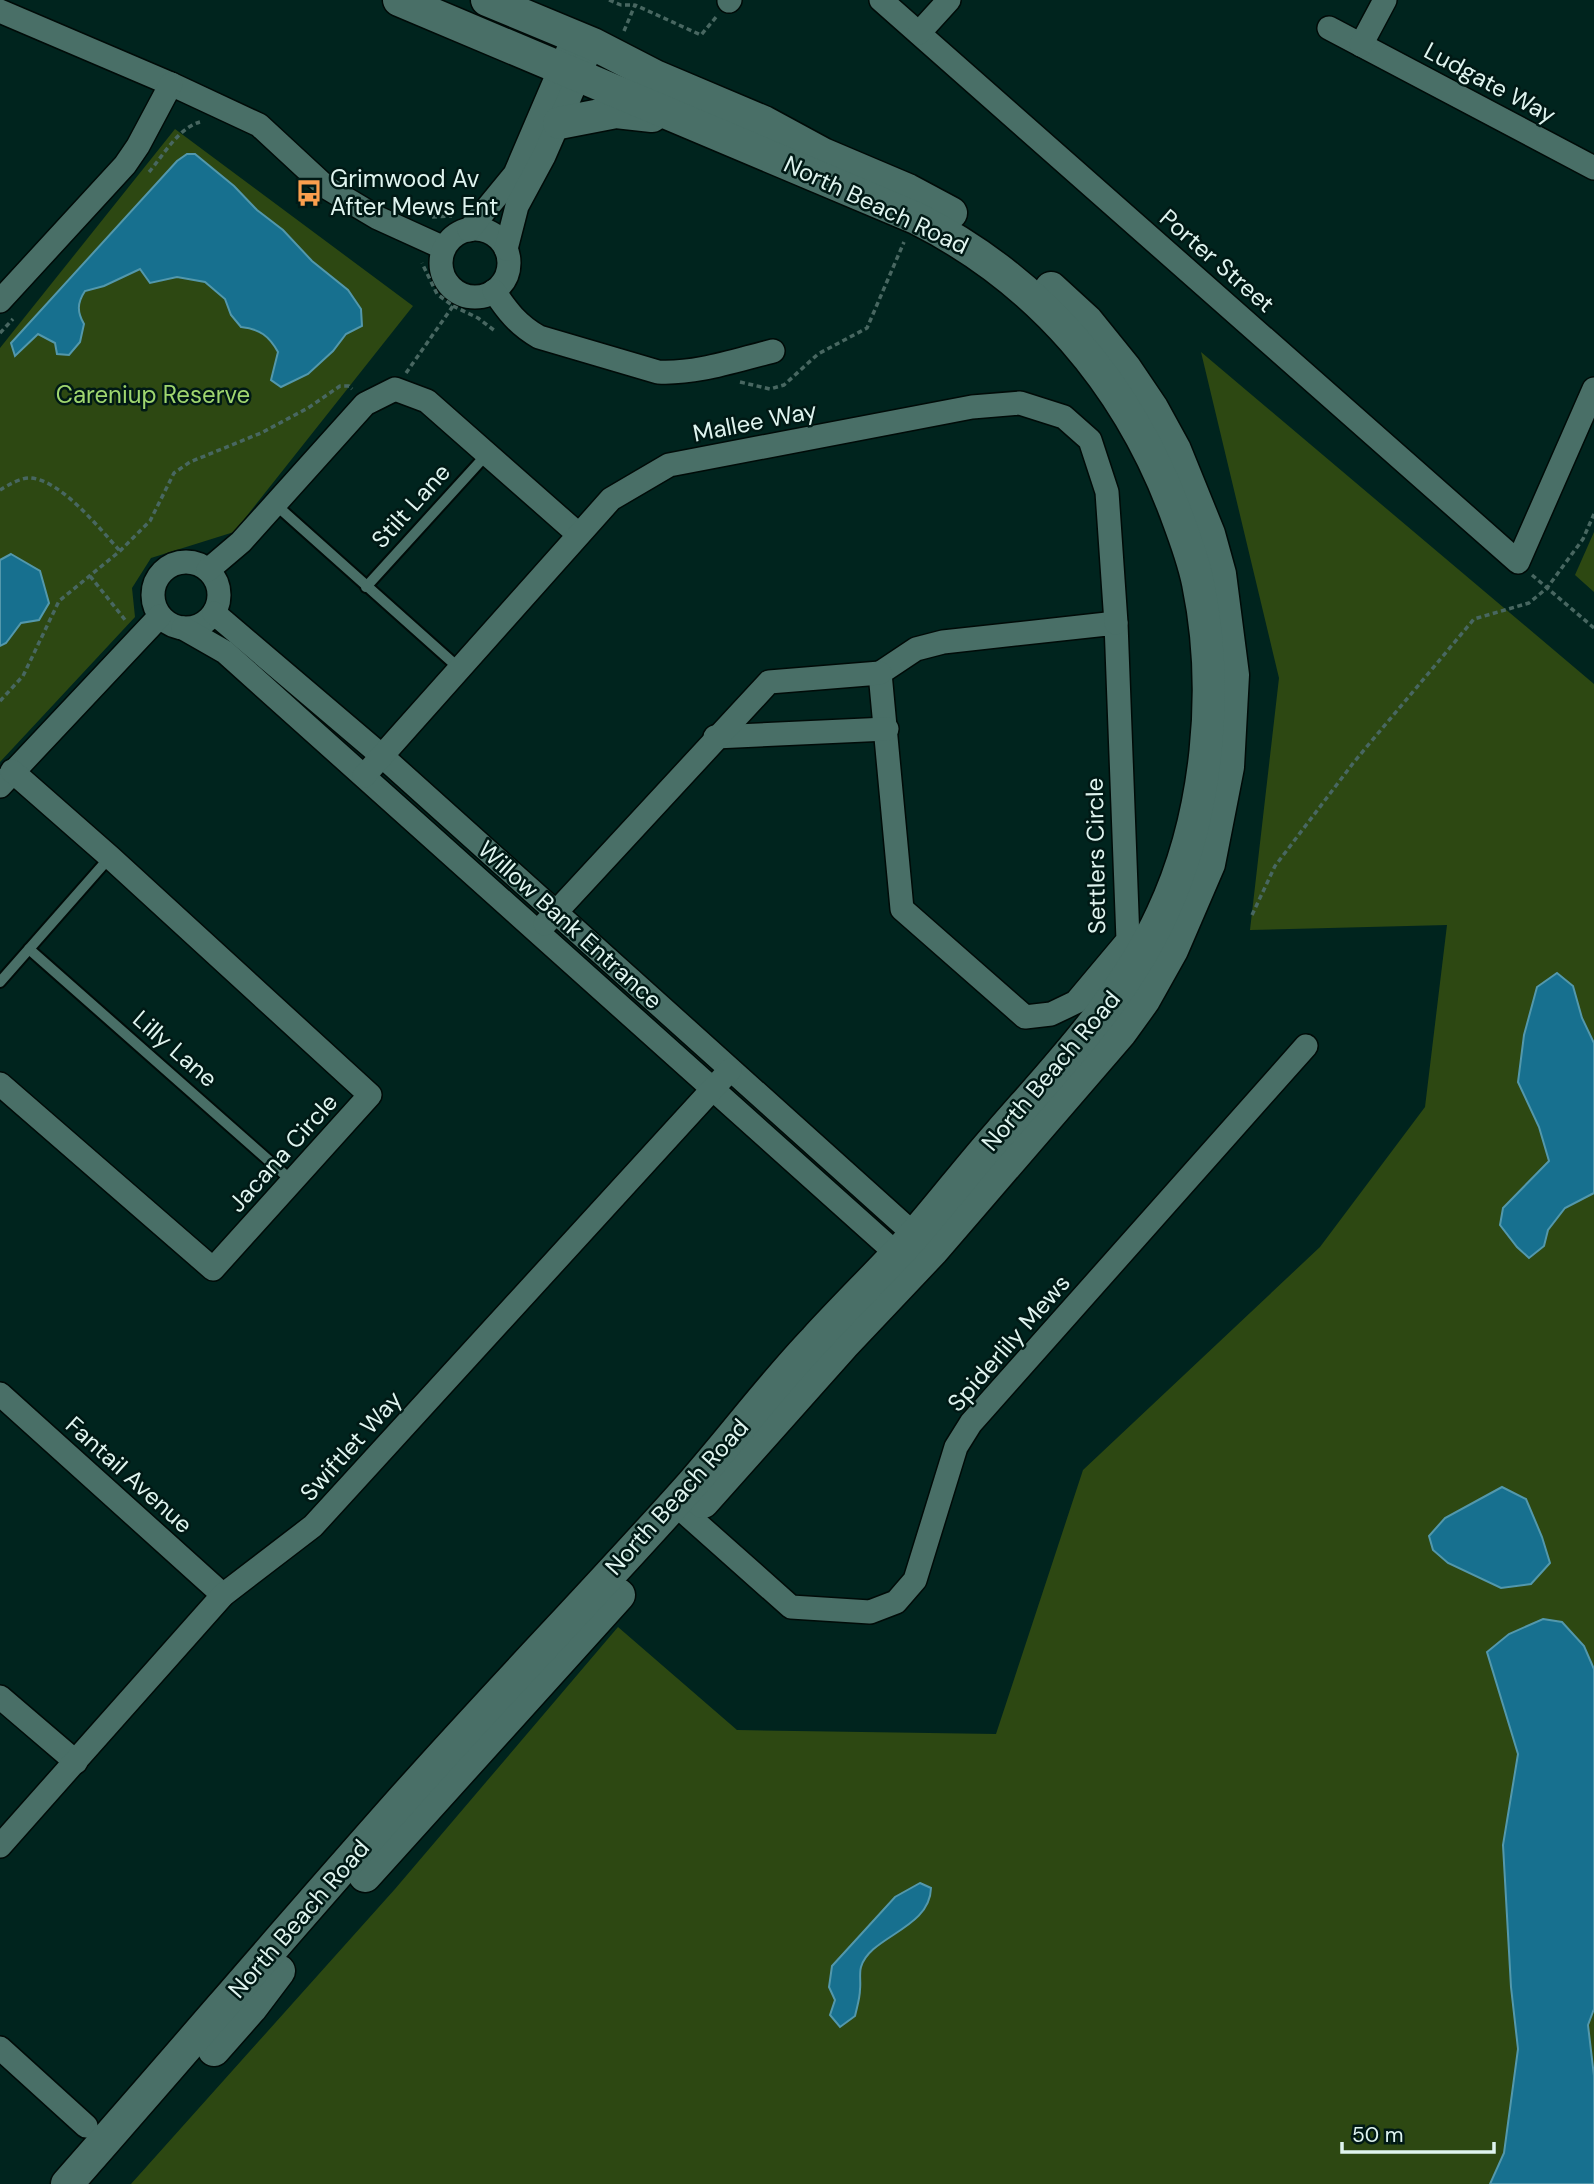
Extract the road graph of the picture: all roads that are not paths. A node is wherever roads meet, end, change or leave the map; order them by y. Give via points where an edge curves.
1 (399, 0) edge
2 (487, 0) edge
3 (881, 0) edge
4 (948, 0) edge
5 (1385, 0) edge
6 (0, 11) edge
7 (1329, 28) dead end
8 (919, 33) junction
9 (596, 41) junction
10 (1361, 45) junction
11 (570, 73) junction
12 (171, 84) junction
13 (681, 119) junction
14 (559, 123) junction
15 (1594, 168) edge
16 (465, 223) junction
17 (444, 248) junction
18 (506, 248) junction
19 (494, 291) junction
20 (9, 307) edge
21 (774, 351) dead end
22 (1594, 389) edge
23 (486, 454) junction
24 (276, 505) junction
25 (578, 534) junction
26 (208, 570) junction
27 (366, 587) junction
28 (214, 613) junction
29 (160, 616) junction
30 (1116, 623) junction
31 (183, 628) junction
32 (460, 668) junction
33 (880, 673) junction
34 (887, 729) junction
35 (715, 737) junction
36 (382, 756) junction
37 (364, 776) junction
38 (6, 779) edge
39 (110, 857) junction
40 (557, 914) junction
41 (538, 931) junction
42 (29, 949) junction
43 (0, 982) edge
44 (1306, 1046) dead end
45 (730, 1070) junction
46 (0, 1084) edge
47 (713, 1089) junction
48 (292, 1181) junction
49 (915, 1252) junction
50 (0, 1394) edge
51 (682, 1510) junction
52 (223, 1595) junction
53 (0, 1697) edge
54 (76, 1762) junction
55 (0, 1846) edge
56 (0, 2048) edge
57 (86, 2126) dead end
58 (67, 2184) edge
59 (94, 2184) edge

1 - 11 main road, North Beach Road
2 - 9 main road, North Beach Road
3 - 8 street, Porter Street
4 - 8 street
5 - 10 street
6 - 12 street
7 - 10 street, Ludgate Way
8 - 22 street, Porter Street via 1518,562
9 - 11 street
9 - 49 main road, North Beach Road via 655,76 908,190 977,229 1056,292 1087,321 1152,408 1175,450 1220,574 1233,675 1228,767 1209,864 1172,950 1121,1032
10 - 15 street, Ludgate Way
11 - 13 main road, North Beach Road
11 - 14 street
11 - 16 street via 515,174
12 - 17 street via 259,125 326,187 378,218
12 - 20 street via 125,164
13 - 14 main road via 616,112
13 - 49 main road, North Beach Road via 939,230 985,258 1050,312 1106,380 1146,443 1190,550 1199,586 1209,683 1207,748 1186,848 1163,912 1128,976 1079,1045 996,1137
14 - 18 street via 517,206
16 - 17 street
16 - 18 street via 491,233
17 - 19 street via 442,270 453,289 473,297
18 - 19 street via 506,277
19 - 21 street via 523,328 538,337 658,372 697,370
23 - 24 street via 427,401 395,389 365,404
23 - 25 street
23 - 27 lane, Stilt Lane
24 - 26 street
24 - 27 lane
25 - 30 street, Mallee Way via 611,499 669,465 972,407 1020,403 1064,417 1090,440 1107,492
25 - 32 street, Mallee Way
26 - 28 street via 219,590
26 - 29 street via 188,561 177,562 159,574 152,595
27 - 32 lane
28 - 31 street via 206,622
28 - 36 street, Willow Bank Entrance
29 - 31 street
29 - 38 street
30 - 33 street via 943,642 916,649
30 - 34 street, Settlers Circle via 1128,940 1076,1002 1051,1014 1025,1017 902,909
31 - 37 street, Willow Bank Entrance via 225,652
32 - 36 street, Mallee Way
33 - 34 street, Settlers Circle
33 - 35 street via 769,682
34 - 35 street
35 - 40 street
36 - 37 street, Mallee Way
36 - 40 street, Willow Bank Entrance
37 - 41 street, Willow Bank Entrance
38 - 39 street, Jacana Circle
39 - 42 lane
39 - 48 street, Jacana Circle via 370,1095
40 - 41 street
40 - 45 street, Willow Bank Entrance
41 - 47 street, Willow Bank Entrance
42 - 43 lane
42 - 48 lane, Lilly Lane
44 - 51 street, Spiderlily Mews via 971,1423 956,1447 915,1580 897,1602 870,1612 791,1607
45 - 47 street, Swiftlet Way
45 - 49 street, Willow Bank Entrance
46 - 48 street, Jacana Circle via 213,1269
47 - 49 street, Willow Bank Entrance
47 - 52 street, Swiftlet Way via 313,1526
49 - 51 main road, North Beach Road via 843,1345
50 - 52 street, Fantail Avenue
51 - 58 main road, North Beach Road via 406,1796
51 - 59 main road, North Beach Road
52 - 54 street, Swiftlet Way
53 - 54 street
54 - 55 street, Swiftlet Way
56 - 57 street

